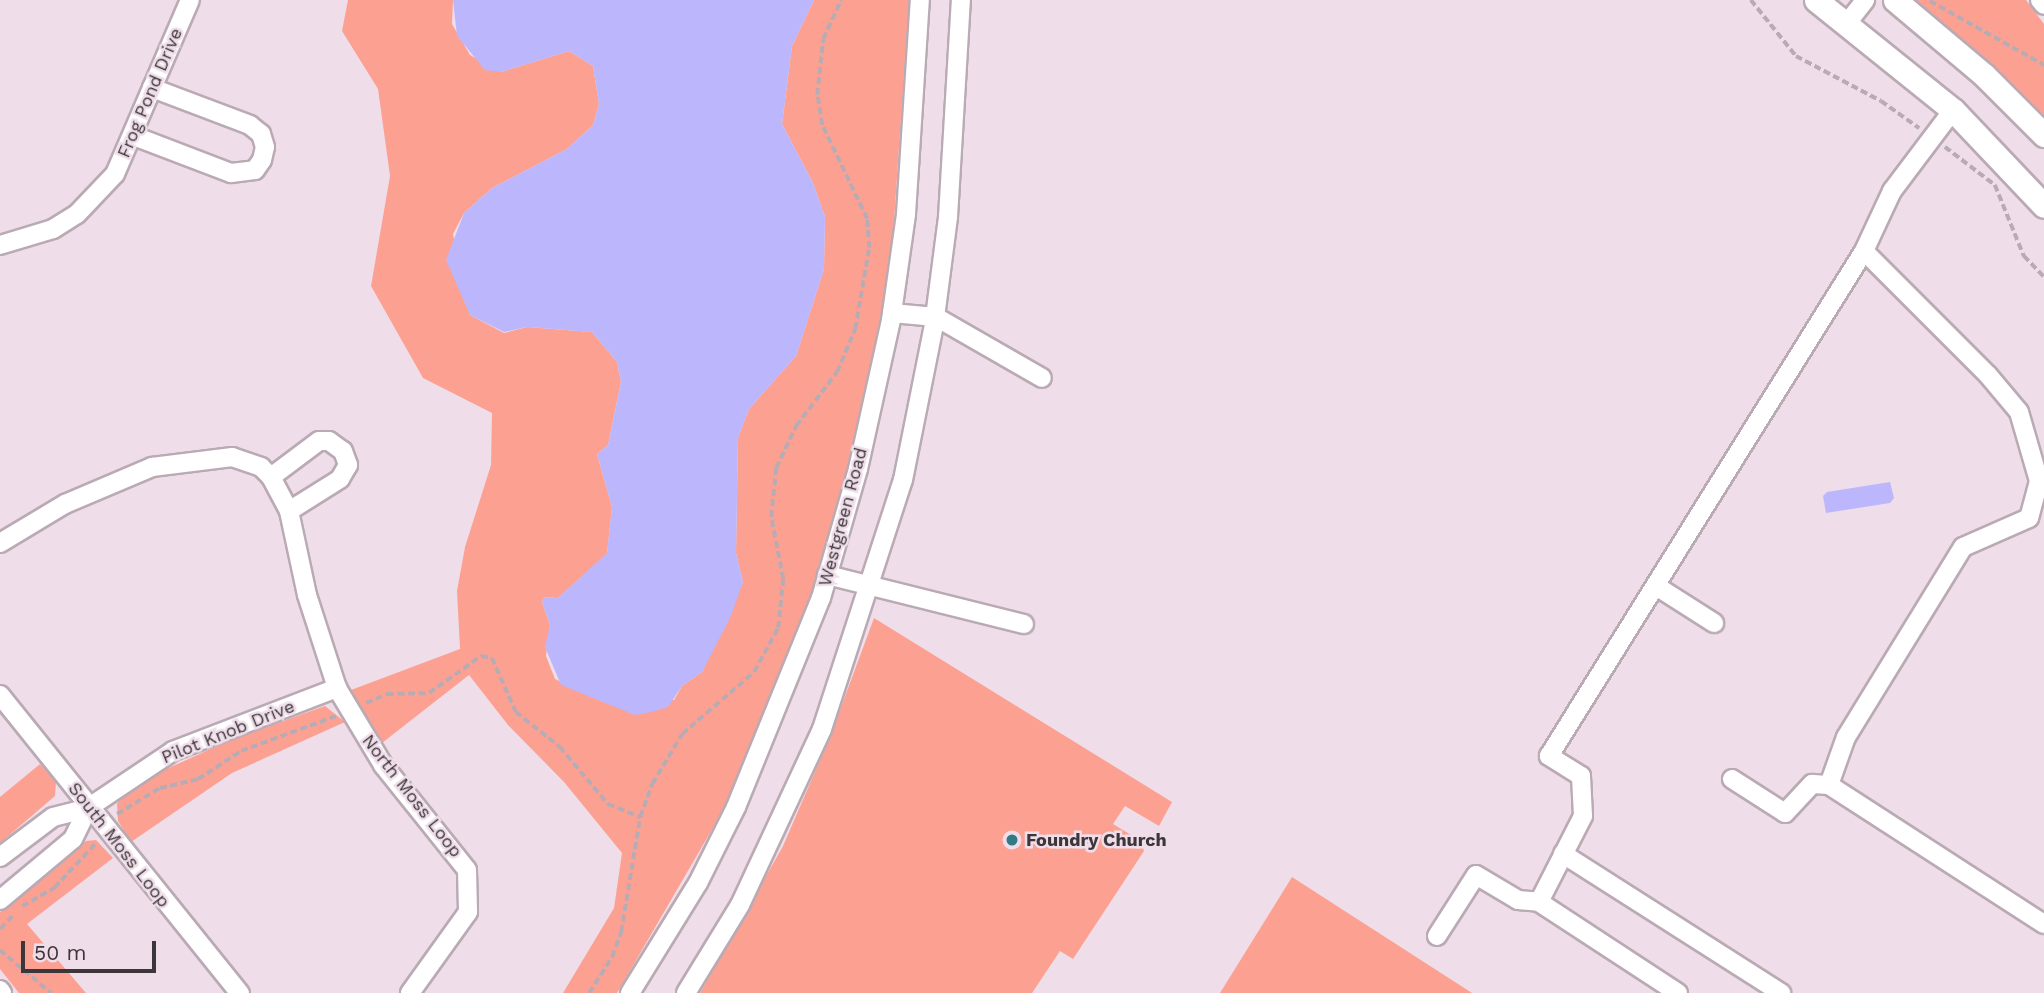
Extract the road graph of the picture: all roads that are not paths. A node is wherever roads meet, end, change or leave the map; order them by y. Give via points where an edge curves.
1 (190, 0) edge
2 (920, 0) edge
3 (961, 0) edge
4 (1816, 0) edge
5 (1865, 0) edge
6 (1895, 0) edge
7 (2040, 0) edge
8 (2044, 5) edge
9 (1848, 22) junction
10 (152, 88) junction
11 (1953, 110) junction
12 (2044, 135) edge
13 (134, 136) junction
14 (2044, 206) edge
15 (0, 245) edge
16 (1864, 251) junction
17 (892, 313) junction
18 (936, 317) junction
19 (1042, 378) dead end
20 (2036, 439) edge
21 (271, 477) junction
22 (2041, 480) edge
23 (289, 511) junction
24 (0, 543) edge
25 (827, 575) junction
26 (871, 586) junction
27 (1656, 586) junction
28 (1714, 623) dead end
29 (1024, 624) dead end
30 (337, 688) junction
31 (0, 695) edge
32 (1732, 779) dead end
33 (1829, 785) junction
34 (88, 808) junction
35 (1563, 854) junction
36 (0, 857) edge
37 (0, 900) edge
38 (1539, 902) junction
39 (2044, 924) edge
40 (1437, 936) dead end
41 (240, 993) edge
42 (410, 993) edge
43 (630, 993) edge
44 (686, 993) edge
45 (1678, 993) edge
46 (1781, 993) edge

1 - 10 street, Frog Pond Drive
2 - 17 street, Westgreen Road via 907,201
3 - 18 street via 948,217
4 - 9 main road
5 - 9 street
6 - 12 main road via 1984,75
7 - 8 street
9 - 11 main road
10 - 13 street, Frog Pond Drive
10 - 13 street via 250,125 261,134 262,160 255,170 231,173
11 - 14 main road
11 - 16 street via 1892,191
13 - 15 street, Frog Pond Drive via 115,174 77,214 53,229
16 - 20 street via 1988,375
16 - 27 street
17 - 18 street
17 - 25 street, Westgreen Road via 858,469
18 - 19 street
18 - 26 street via 903,480
20 - 22 street
21 - 23 street, North Moss Loop
21 - 23 street via 319,441 329,441 343,451 348,465 340,479
21 - 24 street via 261,467 232,457 152,467 65,504
22 - 33 street via 2029,518 1963,547 1846,737
23 - 30 street, North Moss Loop via 306,594
25 - 26 street
25 - 43 street, Westgreen Road via 778,712 736,807 698,883
26 - 29 street
26 - 44 street via 822,729 779,828 740,905
27 - 28 street
27 - 35 street via 1549,756 1581,776 1583,816
30 - 34 street, Pilot Knob Drive via 173,751
30 - 42 street, North Moss Loop via 383,765 461,858 470,884 462,924
31 - 34 street, South Moss Loop
32 - 33 street via 1784,813 1812,784
33 - 39 street
34 - 36 street, Pilot Knob Drive via 53,817
34 - 37 street, Pilot Knob Drive via 73,839
34 - 41 street, South Moss Loop
35 - 38 street
35 - 46 street
38 - 40 street via 1518,900 1476,875
38 - 45 street

